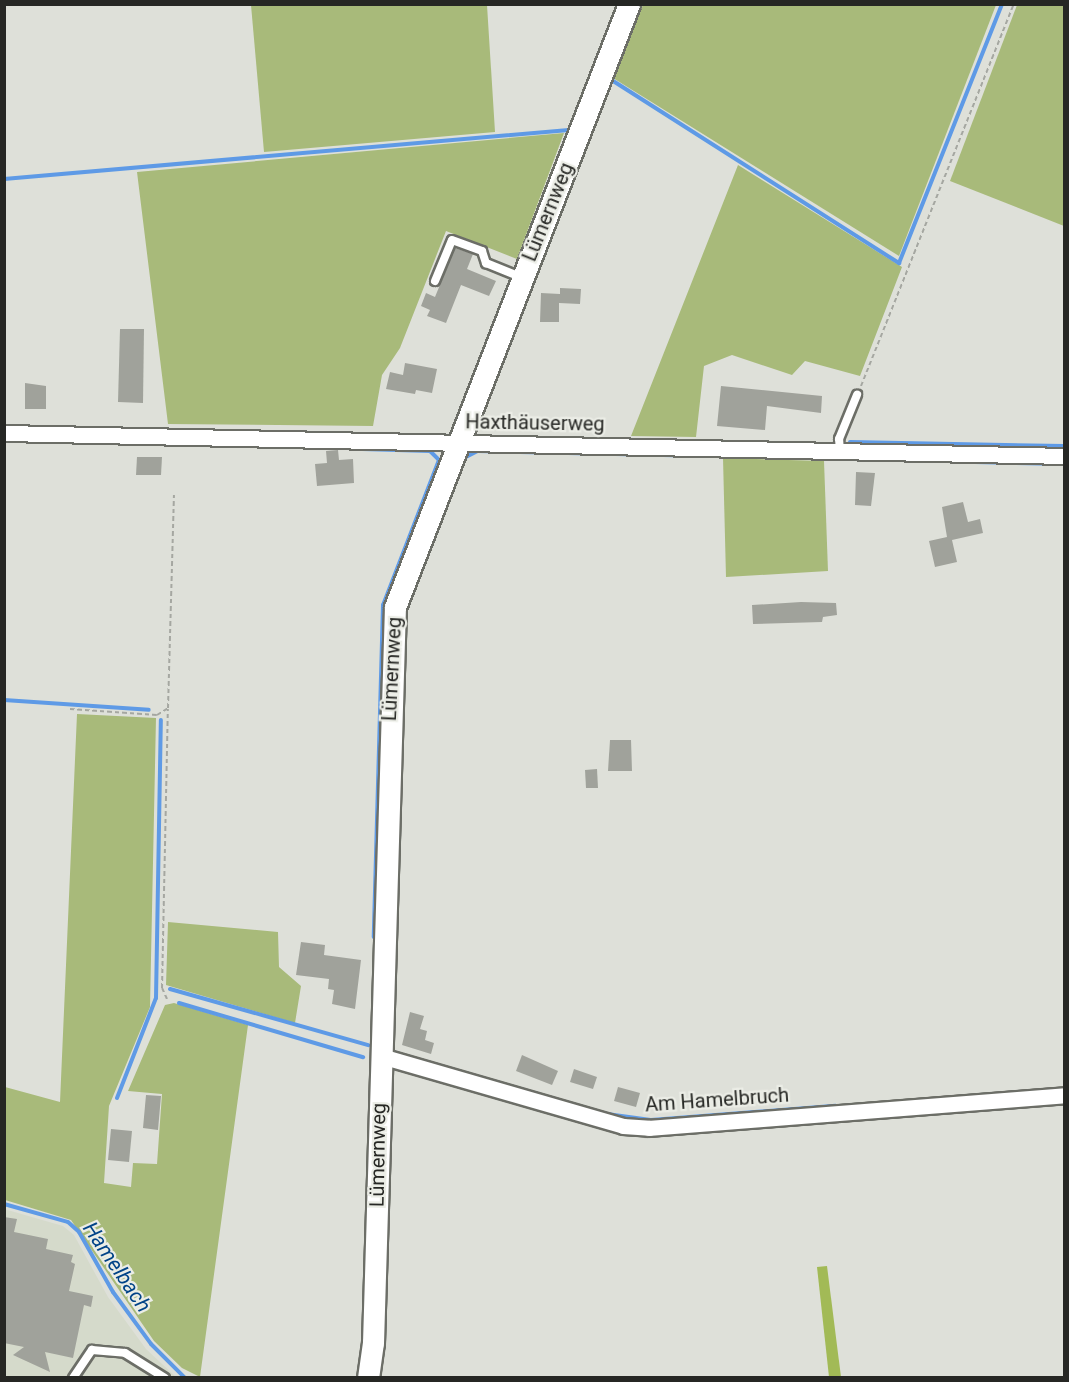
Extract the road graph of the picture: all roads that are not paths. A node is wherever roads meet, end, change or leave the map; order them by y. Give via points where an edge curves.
1 (629, 4) edge
2 (522, 277) junction
3 (435, 281) dead end
4 (857, 395) road end
5 (4, 433) edge
6 (458, 442) junction
7 (840, 452) junction
8 (1065, 456) edge
9 (381, 1056) junction
10 (1065, 1095) edge
11 (73, 1377) edge
12 (165, 1377) edge
13 (369, 1377) edge

1 - 2 street, Lümernweg
2 - 3 lane via 486,263 482,251 452,240
2 - 6 street, Lümernweg
4 - 7 lane via 840,439
5 - 6 street, Haxthäuserweg
6 - 7 street, Haxthäuserweg
6 - 9 street, Lümernweg via 408,568 392,635
7 - 8 street, Haxthäuserweg
9 - 10 street, Am Hamelbruch via 623,1126 650,1128
9 - 13 street, Lümernweg
11 - 12 lane via 92,1350 126,1353

